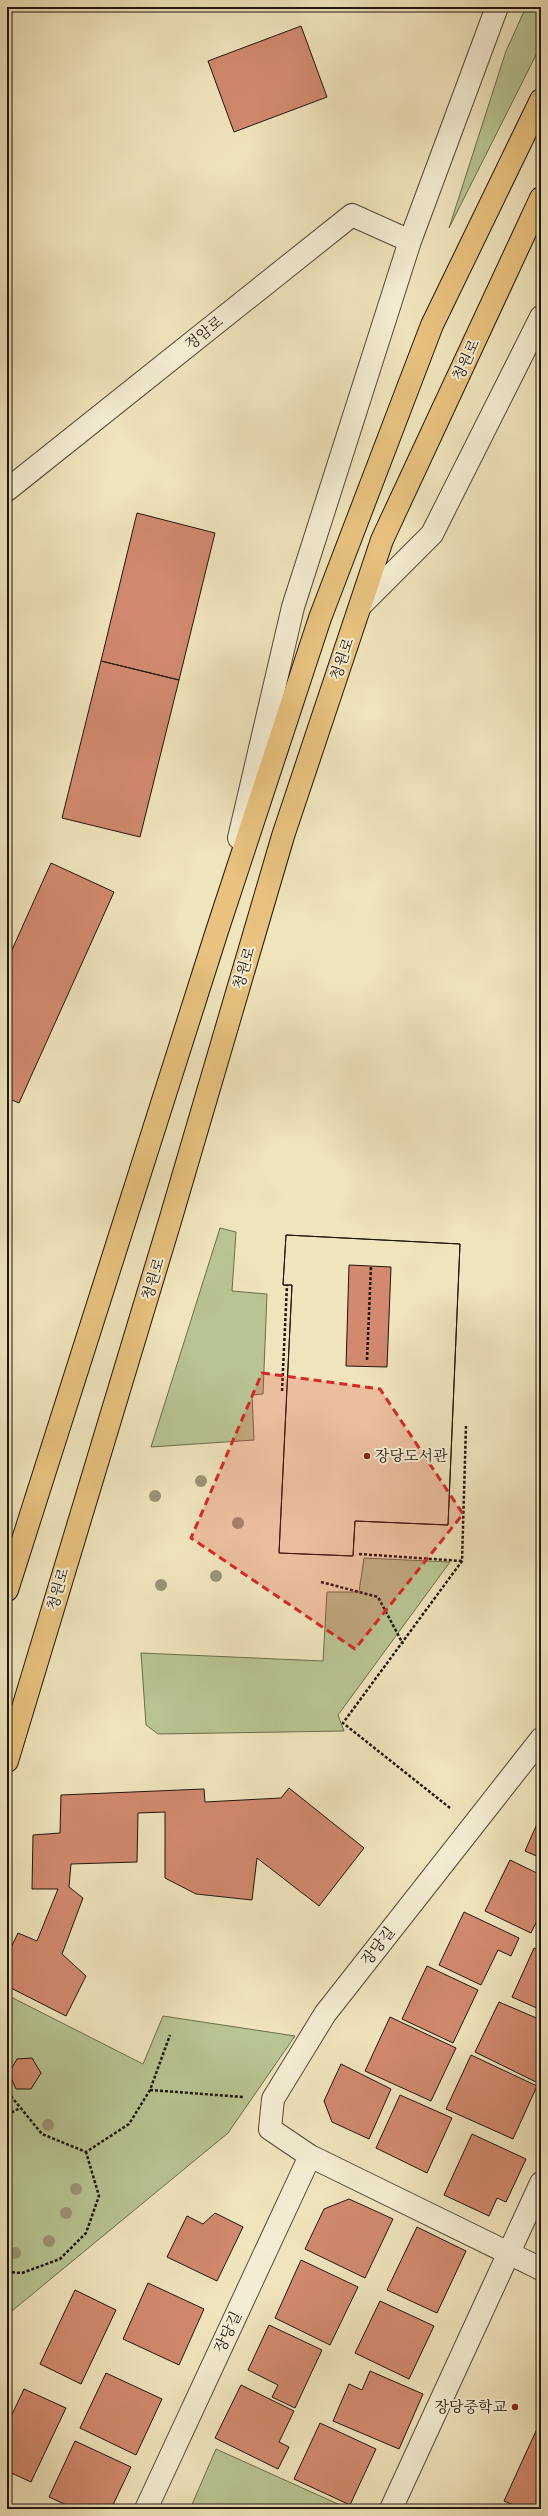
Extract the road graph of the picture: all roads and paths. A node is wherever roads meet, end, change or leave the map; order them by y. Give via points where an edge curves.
1 (497, 7) edge
2 (541, 100) edge
3 (541, 198) edge
4 (410, 241) junction
5 (541, 317) edge
6 (7, 490) edge
7 (360, 605) junction
8 (217, 931) junction
9 (371, 1266) dead end
10 (287, 1285) dead end
11 (367, 1360) dead end
12 (282, 1391) dead end
13 (466, 1426) dead end
14 (359, 1554) dead end
15 (462, 1561) junction
16 (321, 1582) dead end
17 (7, 1590) edge
18 (402, 1644) junction
19 (541, 1739) edge
20 (7, 1761) edge
21 (472, 1826) junction
22 (170, 2035) dead end
23 (7, 2087) edge
24 (150, 2090) junction
25 (273, 2100) junction
26 (20, 2108) junction
27 (7, 2116) edge
28 (86, 2152) junction
29 (310, 2156) junction
30 (541, 2183) edge
31 (508, 2253) junction
32 (541, 2269) edge
33 (7, 2272) edge
34 (146, 2509) edge
35 (391, 2509) edge

1 - 4 street
2 - 8 main road via 432,325 320,618
3 - 7 main road, 청원로 via 382,540
4 - 6 street, 정암로 via 352,215
4 - 8 street via 293,607
5 - 7 street via 432,534
7 - 20 main road, 청원로 via 283,836
8 - 17 main road
9 - 11 path
10 - 12 path
13 - 15 path
14 - 15 path
15 - 18 path
16 - 18 path via 378,1597
18 - 21 path via 343,1723
19 - 21 street, 장당길
21 - 25 street, 장당길 via 325,2014
22 - 24 path
23 - 26 path
24 - 25 path
24 - 28 path via 129,2124
25 - 29 street, 장당길 via 270,2129
26 - 27 path
26 - 28 path via 42,2134
28 - 33 path via 99,2196 86,2232 60,2259 22,2273
29 - 31 street, 장당길
29 - 34 street, 장당길
30 - 31 street
31 - 32 street, 장당길
31 - 35 street

